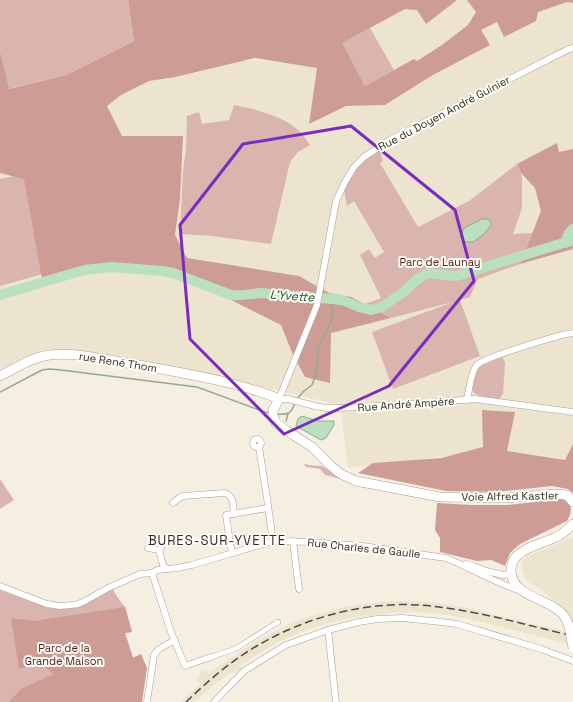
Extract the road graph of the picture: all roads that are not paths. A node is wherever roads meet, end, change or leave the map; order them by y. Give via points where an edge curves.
1 (573, 48) edge
2 (573, 333) edge
3 (0, 376) edge
4 (279, 399) junction
5 (467, 400) junction
6 (573, 412) edge
7 (259, 447) dead end
8 (573, 502) edge
9 (173, 503) dead end
10 (268, 508) junction
11 (234, 514) junction
12 (573, 524) edge
13 (163, 541) dead end
14 (293, 541) junction
15 (271, 542) junction
16 (148, 548) dead end
17 (159, 550) junction
18 (232, 553) junction
19 (456, 562) junction
20 (167, 569) junction
21 (152, 573) junction
22 (511, 574) junction
23 (0, 586) edge
24 (299, 589) dead end
25 (522, 591) junction
26 (278, 622) dead end
27 (328, 630) junction
28 (174, 640) junction
29 (573, 648) edge
30 (210, 658) joint
31 (573, 661) edge
32 (148, 702) edge
33 (214, 702) edge
34 (336, 702) edge

1 - 4 street, Rue du Doyen André Guinier via 388,141 354,166 336,201 317,305
2 - 5 street, Rue André Ampère via 480,362 476,365
3 - 4 main road, rue René Thom via 48,355 80,355 239,385
4 - 5 street, Rue André Ampère via 326,408
4 - 8 main road, Voie Alfred Kastler via 273,413 276,423 312,447 341,474 356,481 440,497 506,498 556,494 567,495
5 - 6 street
7 - 10 street
9 - 11 street via 183,496 224,493 232,500
10 - 11 street
10 - 15 street
11 - 18 street via 226,515
12 - 22 main road via 556,537 517,556 512,563
13 - 17 street
14 - 15 street, Rue Charles de Gaulle
14 - 19 street, Rue Charles de Gaulle via 363,546 446,558
14 - 24 street
15 - 18 street, Rue Charles de Gaulle
16 - 17 street
17 - 20 street via 163,565
18 - 20 street via 192,565
19 - 22 street, Rue Charles de Gaulle via 503,575
19 - 25 street, Rue Charles de Gaulle
20 - 21 street
21 - 23 street via 137,574 85,602 71,605 47,604
21 - 28 street
22 - 25 main road, Rue Charles de Gaulle
25 - 29 main road, Rue Charles de Gaulle, bridge via 559,610 569,626
26 - 30 street via 235,649
27 - 31 street via 377,619 403,618 441,622 505,638
27 - 33 street via 286,645 244,671
27 - 34 street
28 - 30 street via 185,666
28 - 32 street via 159,648 154,655

